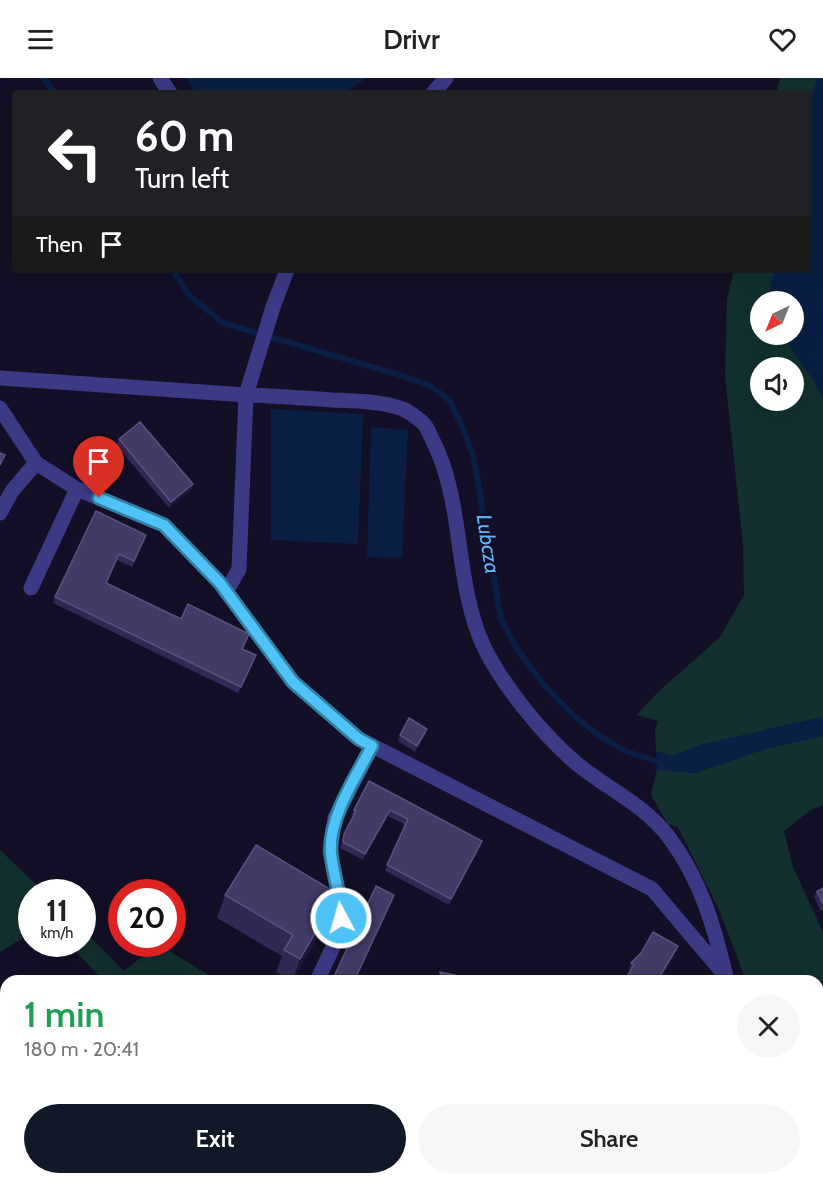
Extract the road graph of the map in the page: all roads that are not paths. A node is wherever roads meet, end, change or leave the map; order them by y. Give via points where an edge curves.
1 (446, 78) edge
2 (436, 90) edge
3 (285, 273) edge
4 (0, 378) edge
5 (246, 395) junction
6 (0, 408) edge
7 (36, 464) junction
8 (77, 489) junction
9 (0, 513) edge
10 (31, 588) dead end
11 (226, 592) junction
12 (372, 746) junction
13 (320, 975) edge
14 (724, 975) edge
15 (726, 975) edge

1 - 2 street
3 - 5 street
4 - 5 street
5 - 11 street via 239,569
5 - 15 street via 376,402 405,410 424,423 449,486 470,606 483,645 502,680 576,763 641,809 672,841 708,908
6 - 7 street
7 - 8 street
7 - 9 street via 12,491
8 - 10 street
8 - 11 street via 164,525
11 - 12 street via 293,682
12 - 13 street via 335,818 330,852 341,903 340,932
12 - 14 street via 652,889

